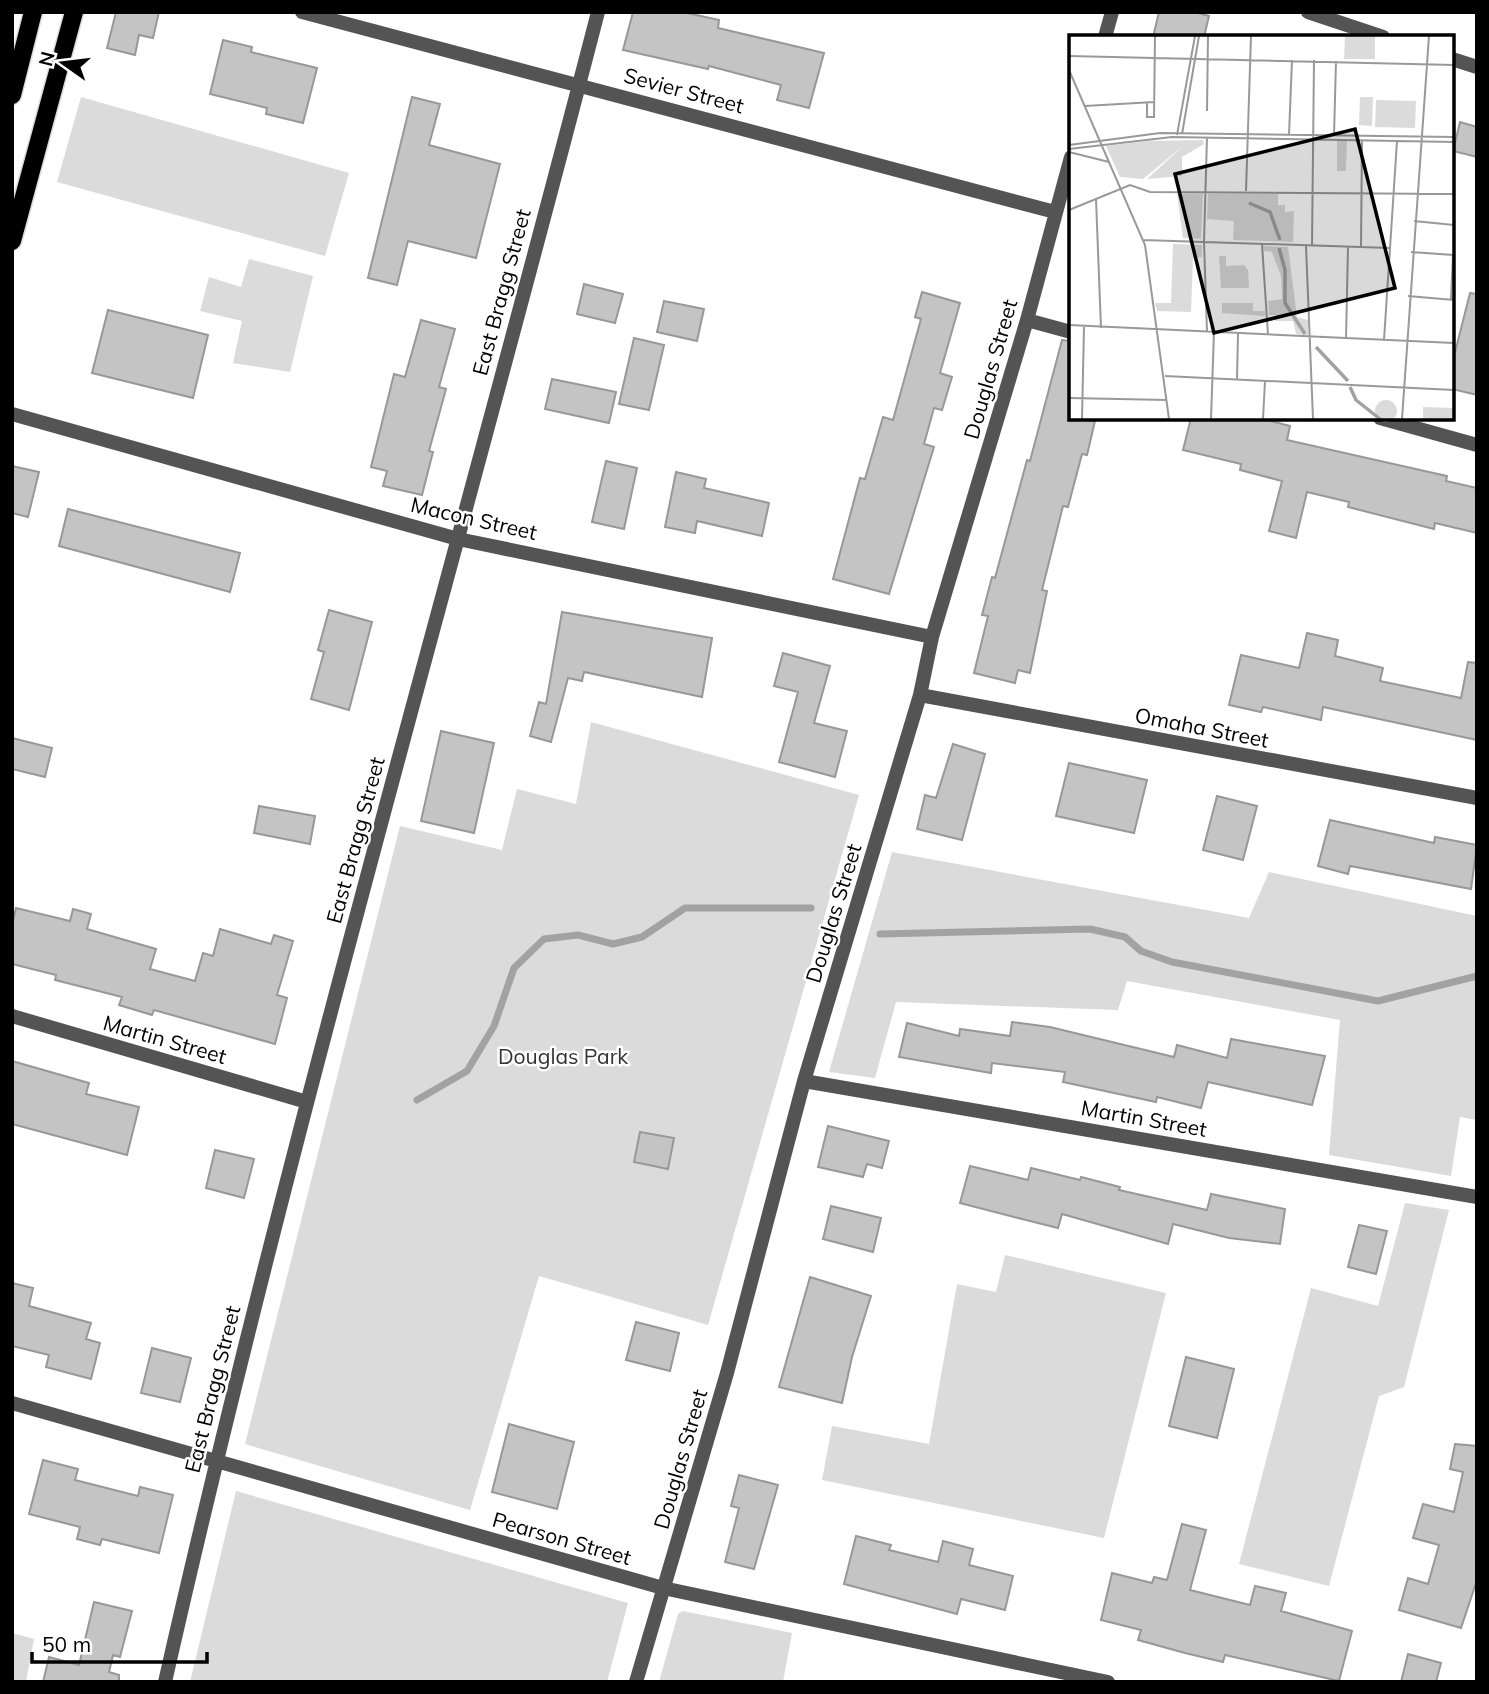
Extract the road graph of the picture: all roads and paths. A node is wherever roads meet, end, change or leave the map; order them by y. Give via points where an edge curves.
1 (33, 12) edge
2 (74, 12) edge
3 (302, 12) edge
4 (598, 12) edge
5 (1112, 12) edge
6 (1308, 12) edge
7 (1106, 35) edge
8 (1377, 35) edge
9 (1454, 60) edge
10 (1477, 67) edge
11 (579, 84) junction
12 (12, 95) edge
13 (1069, 165) edge
14 (17, 204) edge
15 (1055, 212) junction
16 (12, 241) edge
17 (1027, 320) junction
18 (1069, 331) edge
19 (12, 414) edge
20 (1387, 420) edge
21 (1477, 445) edge
22 (458, 538) junction
23 (932, 637) junction
24 (920, 695) junction
25 (1477, 798) edge
26 (12, 1016) edge
27 (804, 1081) junction
28 (307, 1102) junction
29 (1477, 1197) edge
30 (12, 1403) edge
31 (215, 1462) junction
32 (663, 1588) junction
33 (164, 1682) edge
34 (636, 1682) edge
35 (1108, 1682) edge

1 - 12 main road
2 - 14 main road
3 - 11 street, Sevier Street
4 - 11 street, East Bragg Street
5 - 7 street
6 - 8 street
9 - 10 street
11 - 15 street, Sevier Street
11 - 22 street, East Bragg Street
13 - 15 street, Douglas Street
14 - 16 main road
15 - 17 street, Douglas Street
17 - 18 street
17 - 23 street, Douglas Street
19 - 22 street, Macon Street
20 - 21 street
22 - 23 street, Macon Street
22 - 28 street, East Bragg Street
23 - 24 street, Douglas Street
24 - 25 street, Omaha Street
24 - 27 street, Douglas Street
26 - 28 street, Martin Street
27 - 29 street, Martin Street
27 - 32 street, Douglas Street via 727,1373
28 - 31 street, East Bragg Street
30 - 31 street, Pearson Street
31 - 32 street, Pearson Street
31 - 33 street, East Bragg Street
32 - 34 street, Douglas Street
32 - 35 street, Pearson Street

